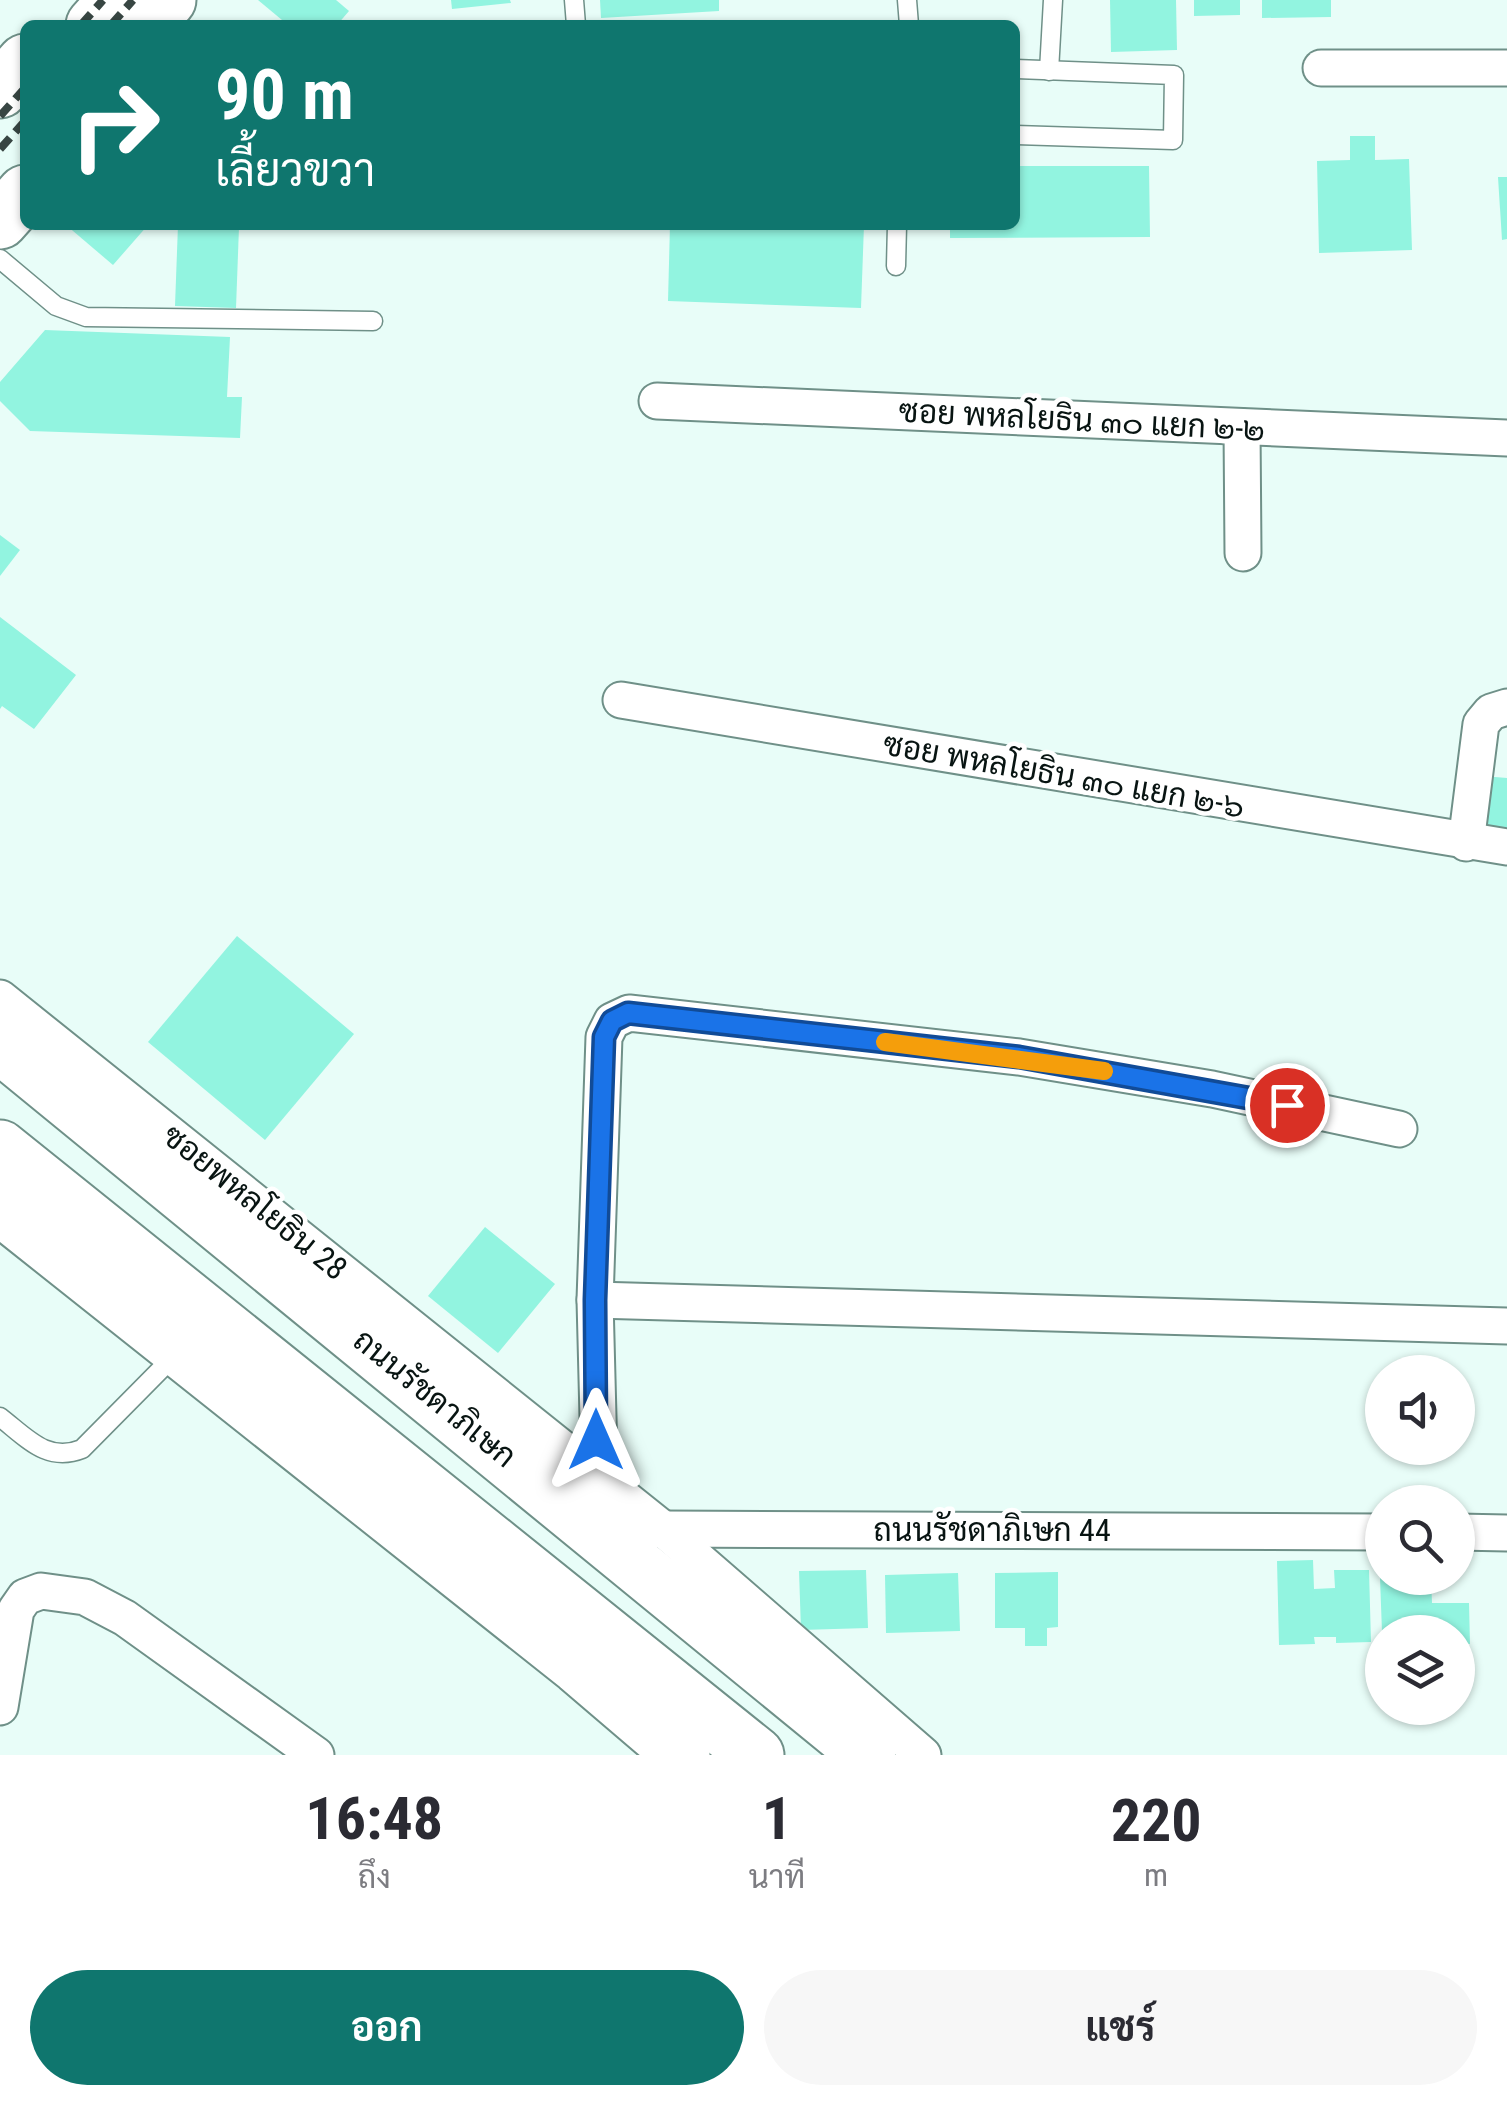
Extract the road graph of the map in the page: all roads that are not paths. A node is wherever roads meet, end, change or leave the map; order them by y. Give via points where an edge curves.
1 (168, 0) edge
2 (198, 0) edge
3 (1053, 0) edge
4 (110, 10) edge
5 (75, 20) edge
6 (180, 20) edge
7 (20, 68) edge
8 (1321, 68) dead end
9 (1507, 68) edge
10 (1020, 70) edge
11 (1049, 71) junction
12 (0, 90) edge
13 (20, 108) edge
14 (0, 130) edge
15 (1020, 135) edge
16 (20, 163) edge
17 (0, 185) edge
18 (20, 199) edge
19 (0, 221) edge
20 (897, 230) edge
21 (0, 258) edge
22 (896, 266) dead end
23 (373, 322) dead end
24 (657, 401) dead end
25 (1242, 427) junction
26 (1507, 438) edge
27 (1242, 552) dead end
28 (621, 700) dead end
29 (1507, 706) edge
30 (1466, 843) junction
31 (1507, 846) edge
32 (0, 998) edge
33 (7, 1065) edge
34 (1400, 1129) dead end
35 (0, 1148) edge
36 (0, 1207) edge
37 (595, 1300) junction
38 (1507, 1326) edge
39 (180, 1350) junction
40 (0, 1417) edge
41 (596, 1474) junction
42 (664, 1529) junction
43 (1365, 1532) edge
44 (1475, 1532) edge
45 (1507, 1533) edge
46 (601, 1534) junction
47 (0, 1707) edge
48 (316, 1755) edge
49 (682, 1755) edge
50 (756, 1755) edge
51 (812, 1755) edge
52 (868, 1755) edge
53 (924, 1755) edge

1 - 4 main road
2 - 6 main road
3 - 11 lane
4 - 5 main road
7 - 12 main road
8 - 9 street
10 - 11 lane
11 - 15 lane via 1174,75 1173,140
13 - 14 main road
16 - 17 main road
18 - 19 main road
20 - 22 lane
21 - 23 lane via 56,306 86,317
24 - 25 street, ซอย พหลโยธิน ๓๐ แยก ๒-๒
25 - 26 street, ซอย พหลโยธิน ๓๐ แยก ๒-๒
25 - 27 street
28 - 30 street, ซอย พหลโยธิน ๓๐ แยก ๒-๖
29 - 30 street via 1480,724
30 - 31 street, ซอย พหลโยธิน ๓๐ แยก ๒-๖
32 - 41 street, ซอยพหลโยธิน 28
33 - 46 main road, ถนนรัชดาภิเษก
33 - 51 main road, ถนนรัชดาภิเษก
34 - 37 street via 1019,1057 628,1013 612,1021 604,1037
35 - 50 main road
36 - 39 main road
37 - 38 street
37 - 41 street
39 - 40 lane via 82,1448 66,1456 48,1454
39 - 49 main road
41 - 42 street, ซอยพหลโยธิน 28
41 - 46 street
42 - 43 street, ถนนรัชดาภิเษก 44
42 - 46 street, ถนนรัชดาภิเษก 44
42 - 53 street, ซอยพหลโยธิน 28
44 - 45 street
46 - 52 main road, ถนนรัชดาภิเษก
47 - 48 street via 16,1610 41,1590 85,1597 126,1618

